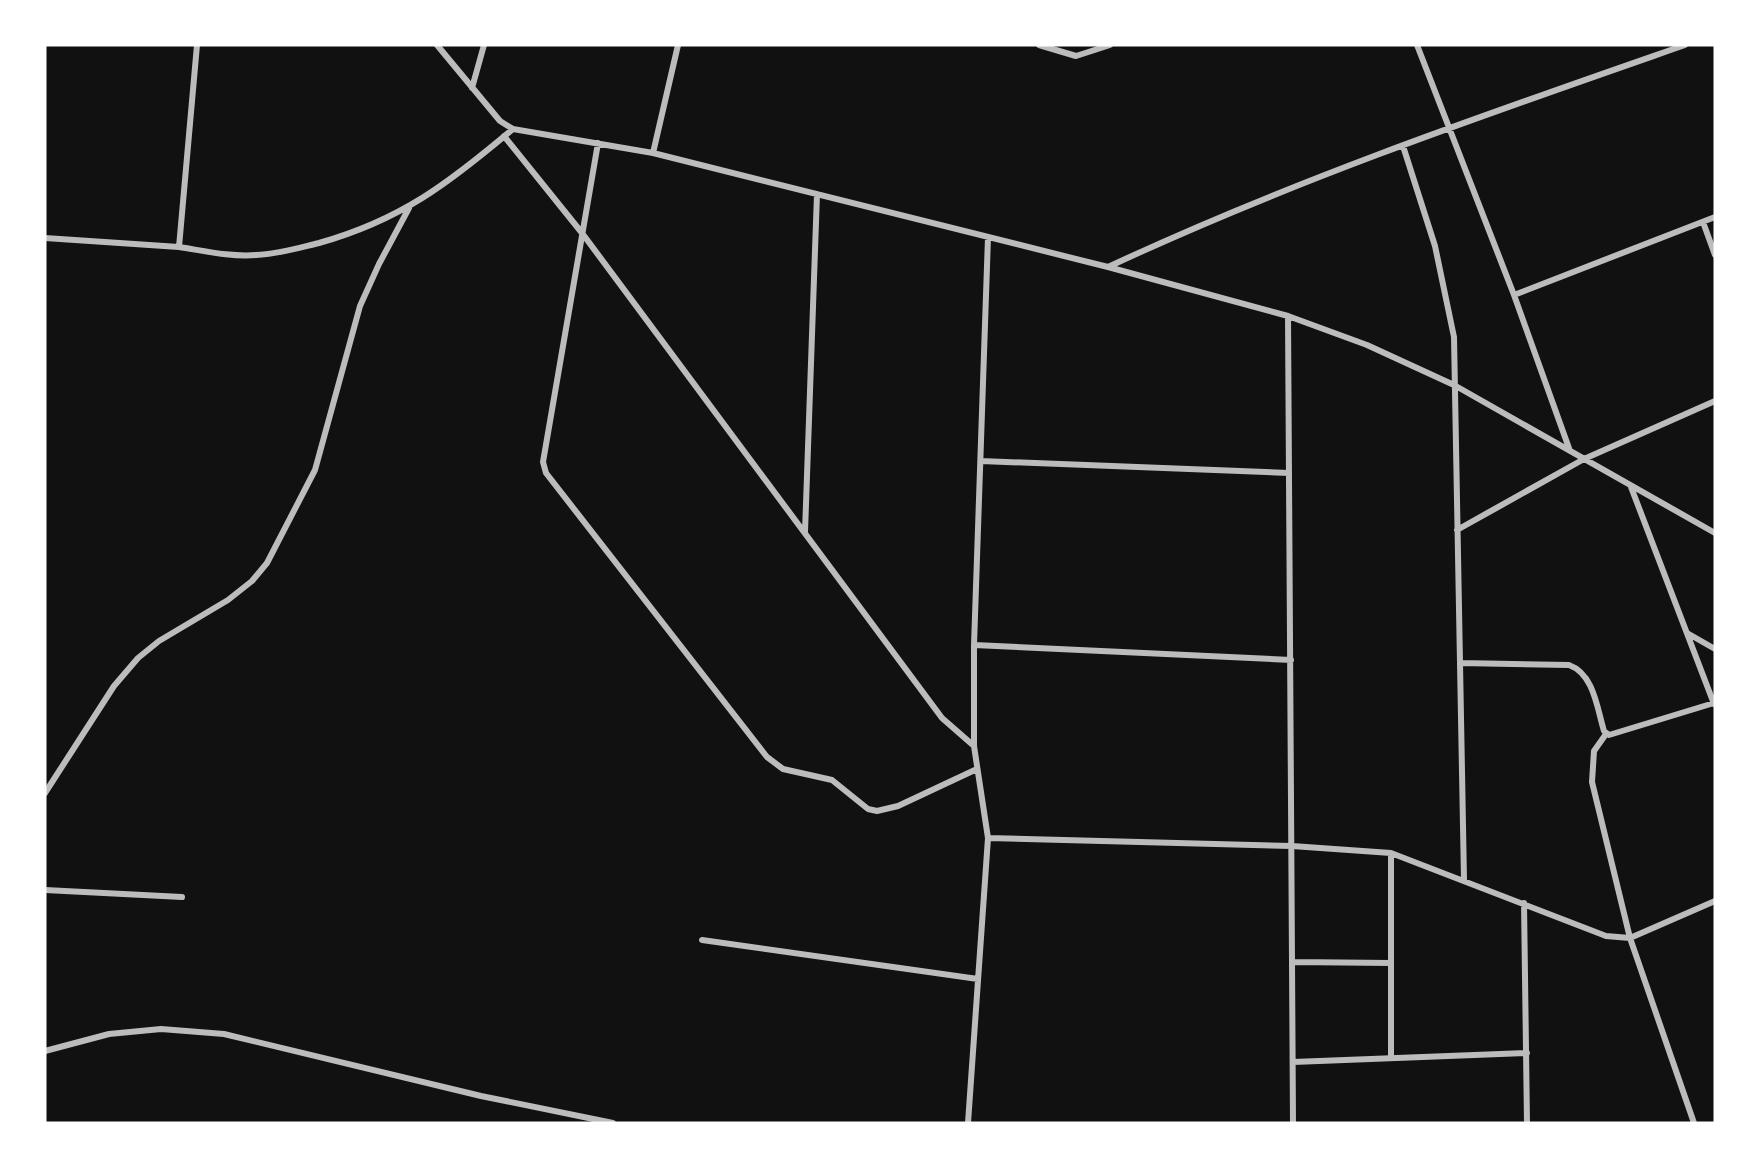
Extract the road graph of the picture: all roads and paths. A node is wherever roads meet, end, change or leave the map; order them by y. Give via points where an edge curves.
1 (197, 45) edge
2 (437, 45) edge
3 (484, 45) edge
4 (678, 45) edge
5 (1039, 45) edge
6 (1110, 45) edge
7 (1417, 45) edge
8 (1685, 45) edge
9 (472, 88) junction
10 (1450, 127) junction
11 (513, 129) junction
12 (504, 136) junction
13 (598, 143) junction
14 (1403, 146) junction
15 (653, 153) junction
16 (817, 194) junction
17 (409, 208) junction
18 (1715, 217) edge
19 (1703, 222) junction
20 (582, 233) junction
21 (988, 237) junction
22 (45, 238) edge
23 (179, 247) junction
24 (1715, 255) edge
25 (1108, 267) junction
26 (1514, 295) junction
27 (1288, 316) junction
28 (1454, 385) junction
29 (1715, 401) edge
30 (1570, 451) junction
31 (1584, 459) junction
32 (981, 461) junction
33 (1289, 473) junction
34 (1631, 486) junction
35 (1457, 530) junction
36 (804, 533) junction
37 (1715, 533) edge
38 (1687, 632) junction
39 (974, 645) junction
40 (1715, 649) edge
41 (1291, 660) junction
42 (1460, 663) junction
43 (1714, 704) edge
44 (1606, 734) junction
45 (974, 746) junction
46 (977, 769) junction
47 (45, 793) edge
48 (988, 838) junction
49 (1292, 846) junction
50 (1391, 853) junction
51 (1464, 880) junction
52 (45, 890) edge
53 (182, 897) dead end
54 (1715, 901) edge
55 (1524, 903) junction
56 (1630, 938) junction
57 (702, 940) dead end
58 (1293, 962) junction
59 (1391, 963) junction
60 (978, 979) junction
61 (45, 1052) edge
62 (1527, 1053) junction
63 (1391, 1057) junction
64 (1293, 1062) junction
65 (613, 1123) edge
66 (968, 1123) edge
67 (1293, 1123) edge
68 (1527, 1123) edge
69 (1694, 1123) edge

1 - 23 street
2 - 9 street
3 - 9 street
4 - 15 street
5 - 6 street via 1076,56
7 - 10 street
8 - 10 street
9 - 11 street via 500,121
10 - 14 street
10 - 26 street
11 - 12 street
11 - 13 street
12 - 17 street via 442,187
12 - 20 street
13 - 15 street
13 - 20 street
14 - 25 street
14 - 28 street via 1447,296 1454,337
15 - 16 street
16 - 21 street
16 - 36 street
17 - 23 street via 358,232 284,252 235,255
17 - 47 street via 360,306 315,470 267,563 228,600 138,658 114,686
18 - 19 street
19 - 24 street
19 - 26 street
20 - 36 street
20 - 46 street via 543,462 552,484 767,757 783,769 832,780 868,809 877,811 898,806
21 - 25 street
21 - 32 street
22 - 23 street
25 - 27 street
26 - 30 street
27 - 28 street via 1366,345
27 - 33 street
28 - 30 street
28 - 35 street
29 - 31 street
30 - 31 street
31 - 34 street
31 - 35 street
32 - 33 street
32 - 39 street
33 - 41 street
34 - 37 street
34 - 38 street
35 - 42 street
36 - 45 street via 942,718
38 - 40 street
38 - 43 street
39 - 41 street
39 - 45 street
41 - 49 street
42 - 44 street via 1578,668 1589,681
42 - 51 street
43 - 44 street
44 - 56 street via 1594,751 1592,782
45 - 46 street
46 - 48 street
48 - 49 street
48 - 60 street
49 - 50 street
49 - 58 street
50 - 51 street
50 - 59 street
51 - 55 street
52 - 53 street
54 - 56 street
55 - 56 street via 1606,936
55 - 62 street
56 - 69 street
57 - 60 street
58 - 59 street
58 - 64 street
59 - 63 street
60 - 66 street
61 - 65 street via 109,1034 160,1029 224,1034 481,1096
62 - 63 street
62 - 68 street
63 - 64 street
64 - 67 street

